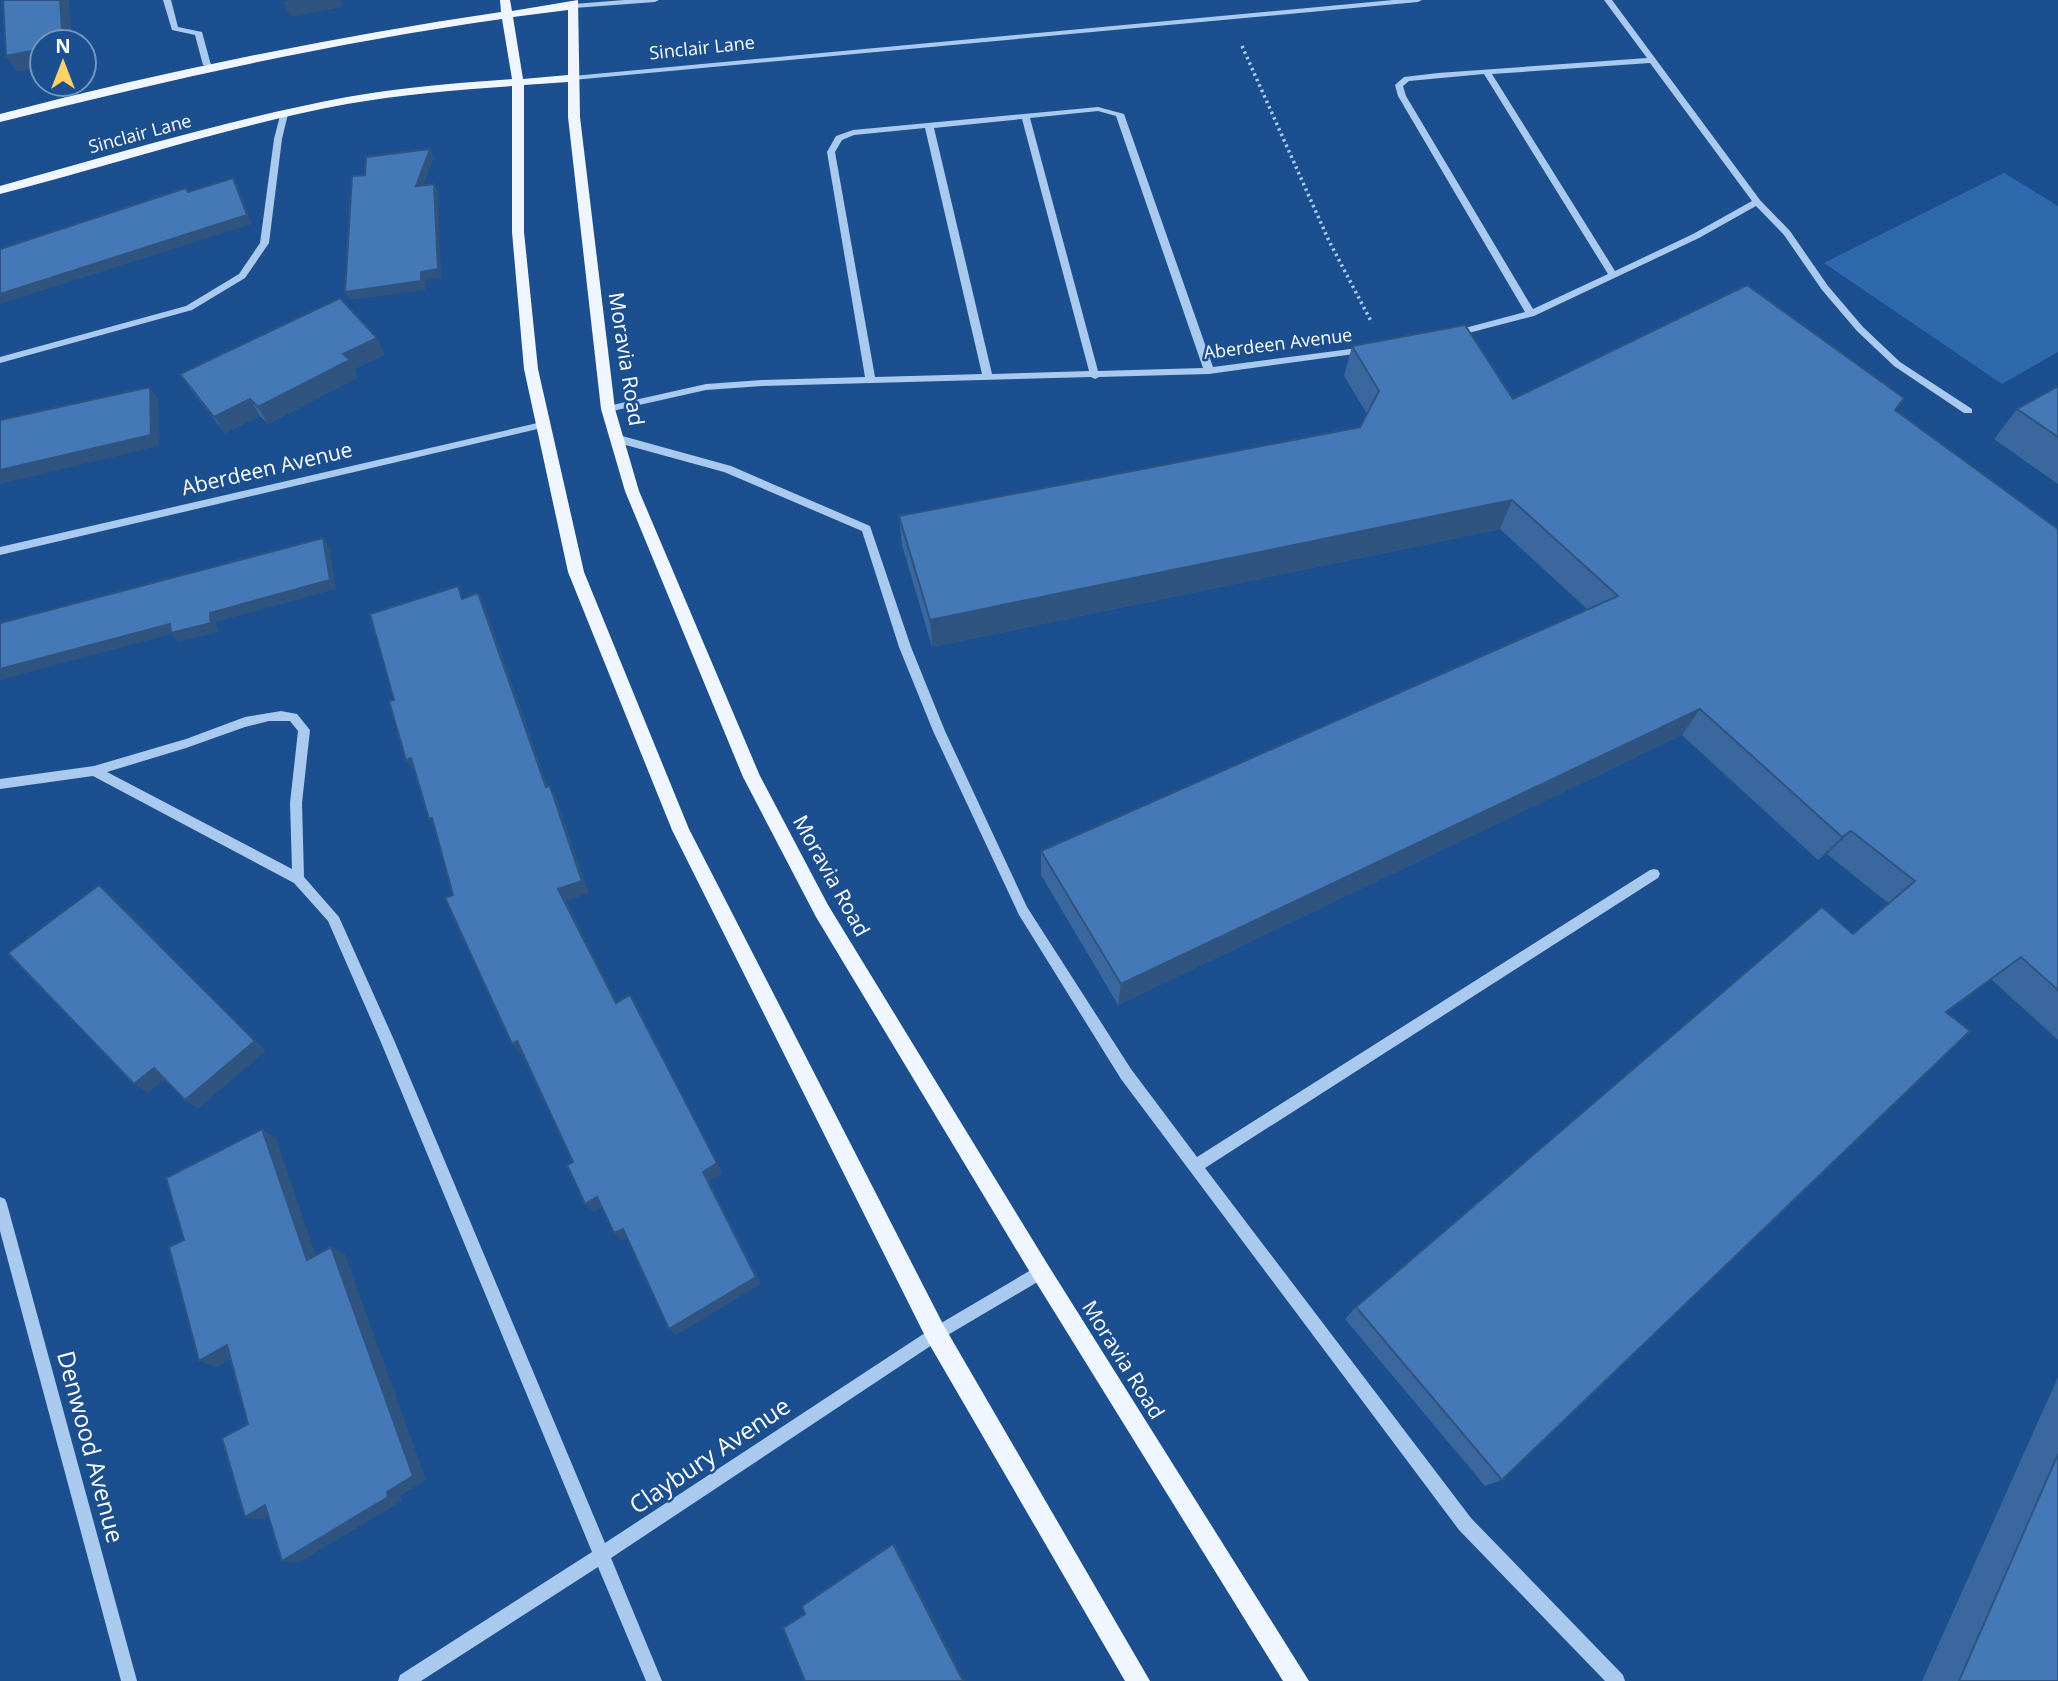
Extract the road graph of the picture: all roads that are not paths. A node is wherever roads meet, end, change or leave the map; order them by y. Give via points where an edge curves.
1 (167, 0) edge
2 (505, 0) edge
3 (655, 0) edge
4 (1418, 0) edge
5 (1608, 0) edge
6 (574, 3) edge
7 (506, 14) junction
8 (1652, 60) junction
9 (208, 65) junction
10 (1486, 72) junction
11 (573, 78) junction
12 (518, 83) junction
13 (284, 114) junction
14 (1025, 116) junction
15 (0, 118) edge
16 (929, 126) junction
17 (0, 190) edge
18 (1757, 202) junction
19 (1614, 276) junction
20 (1531, 314) junction
21 (1440, 337) edge
22 (1385, 346) edge
23 (0, 360) edge
24 (1209, 371) junction
25 (1096, 376) junction
26 (988, 378) junction
27 (871, 381) junction
28 (608, 409) junction
29 (1968, 411) dead end
30 (542, 425) junction
31 (615, 438) junction
32 (0, 551) edge
33 (94, 771) junction
34 (0, 784) edge
35 (1654, 874) dead end
36 (298, 879) junction
37 (1195, 1166) junction
38 (0, 1204) edge
39 (7, 1224) joint
40 (1041, 1272) junction
41 (936, 1334) junction
42 (600, 1556) junction
43 (129, 1681) edge
44 (406, 1681) edge
45 (654, 1681) edge
46 (1138, 1681) edge
47 (1297, 1681) edge
48 (1617, 1681) edge

1 - 9 street via 175,28 199,34
2 - 7 main road
3 - 6 street
4 - 11 street, Sinclair Lane
5 - 8 street
6 - 7 main road
6 - 11 main road, Moravia Road
7 - 9 main road
7 - 12 main road
8 - 10 street
8 - 18 street
9 - 15 main road
10 - 19 street
10 - 20 street via 1407,79 1399,85
11 - 12 main road, Sinclair Lane
11 - 28 main road, Moravia Road
12 - 13 main road, Sinclair Lane via 430,89
12 - 30 main road via 518,232 531,369
13 - 17 main road, Sinclair Lane
13 - 23 street via 264,243 242,276 189,308
14 - 16 street
14 - 24 street via 1098,109 1120,114
14 - 25 street
16 - 26 street
16 - 27 street via 853,133 839,138 831,152
18 - 19 street
18 - 29 street via 1787,233 1860,329 1898,364
19 - 20 street
20 - 21 street
22 - 24 street, Aberdeen Avenue
24 - 25 street, Aberdeen Avenue
25 - 26 street, Aberdeen Avenue
26 - 27 street, Aberdeen Avenue
27 - 28 street, Aberdeen Avenue via 706,387
28 - 31 main road, Moravia Road
30 - 32 street, Aberdeen Avenue
30 - 41 main road via 576,572 657,774
31 - 37 street via 727,469 866,529 939,731 1023,911 1126,1074
31 - 40 main road, Moravia Road via 632,491 752,777 822,911
33 - 34 street
33 - 36 street
33 - 36 street via 245,722 276,715 293,717 304,730 296,803
35 - 37 street
36 - 42 street via 333,917
37 - 48 street via 1465,1524
38 - 39 street
39 - 43 street, Denwood Avenue
40 - 41 street, Claybury Avenue
40 - 47 main road, Moravia Road
41 - 42 street, Claybury Avenue
41 - 46 main road
42 - 44 street, Claybury Avenue
42 - 45 street

